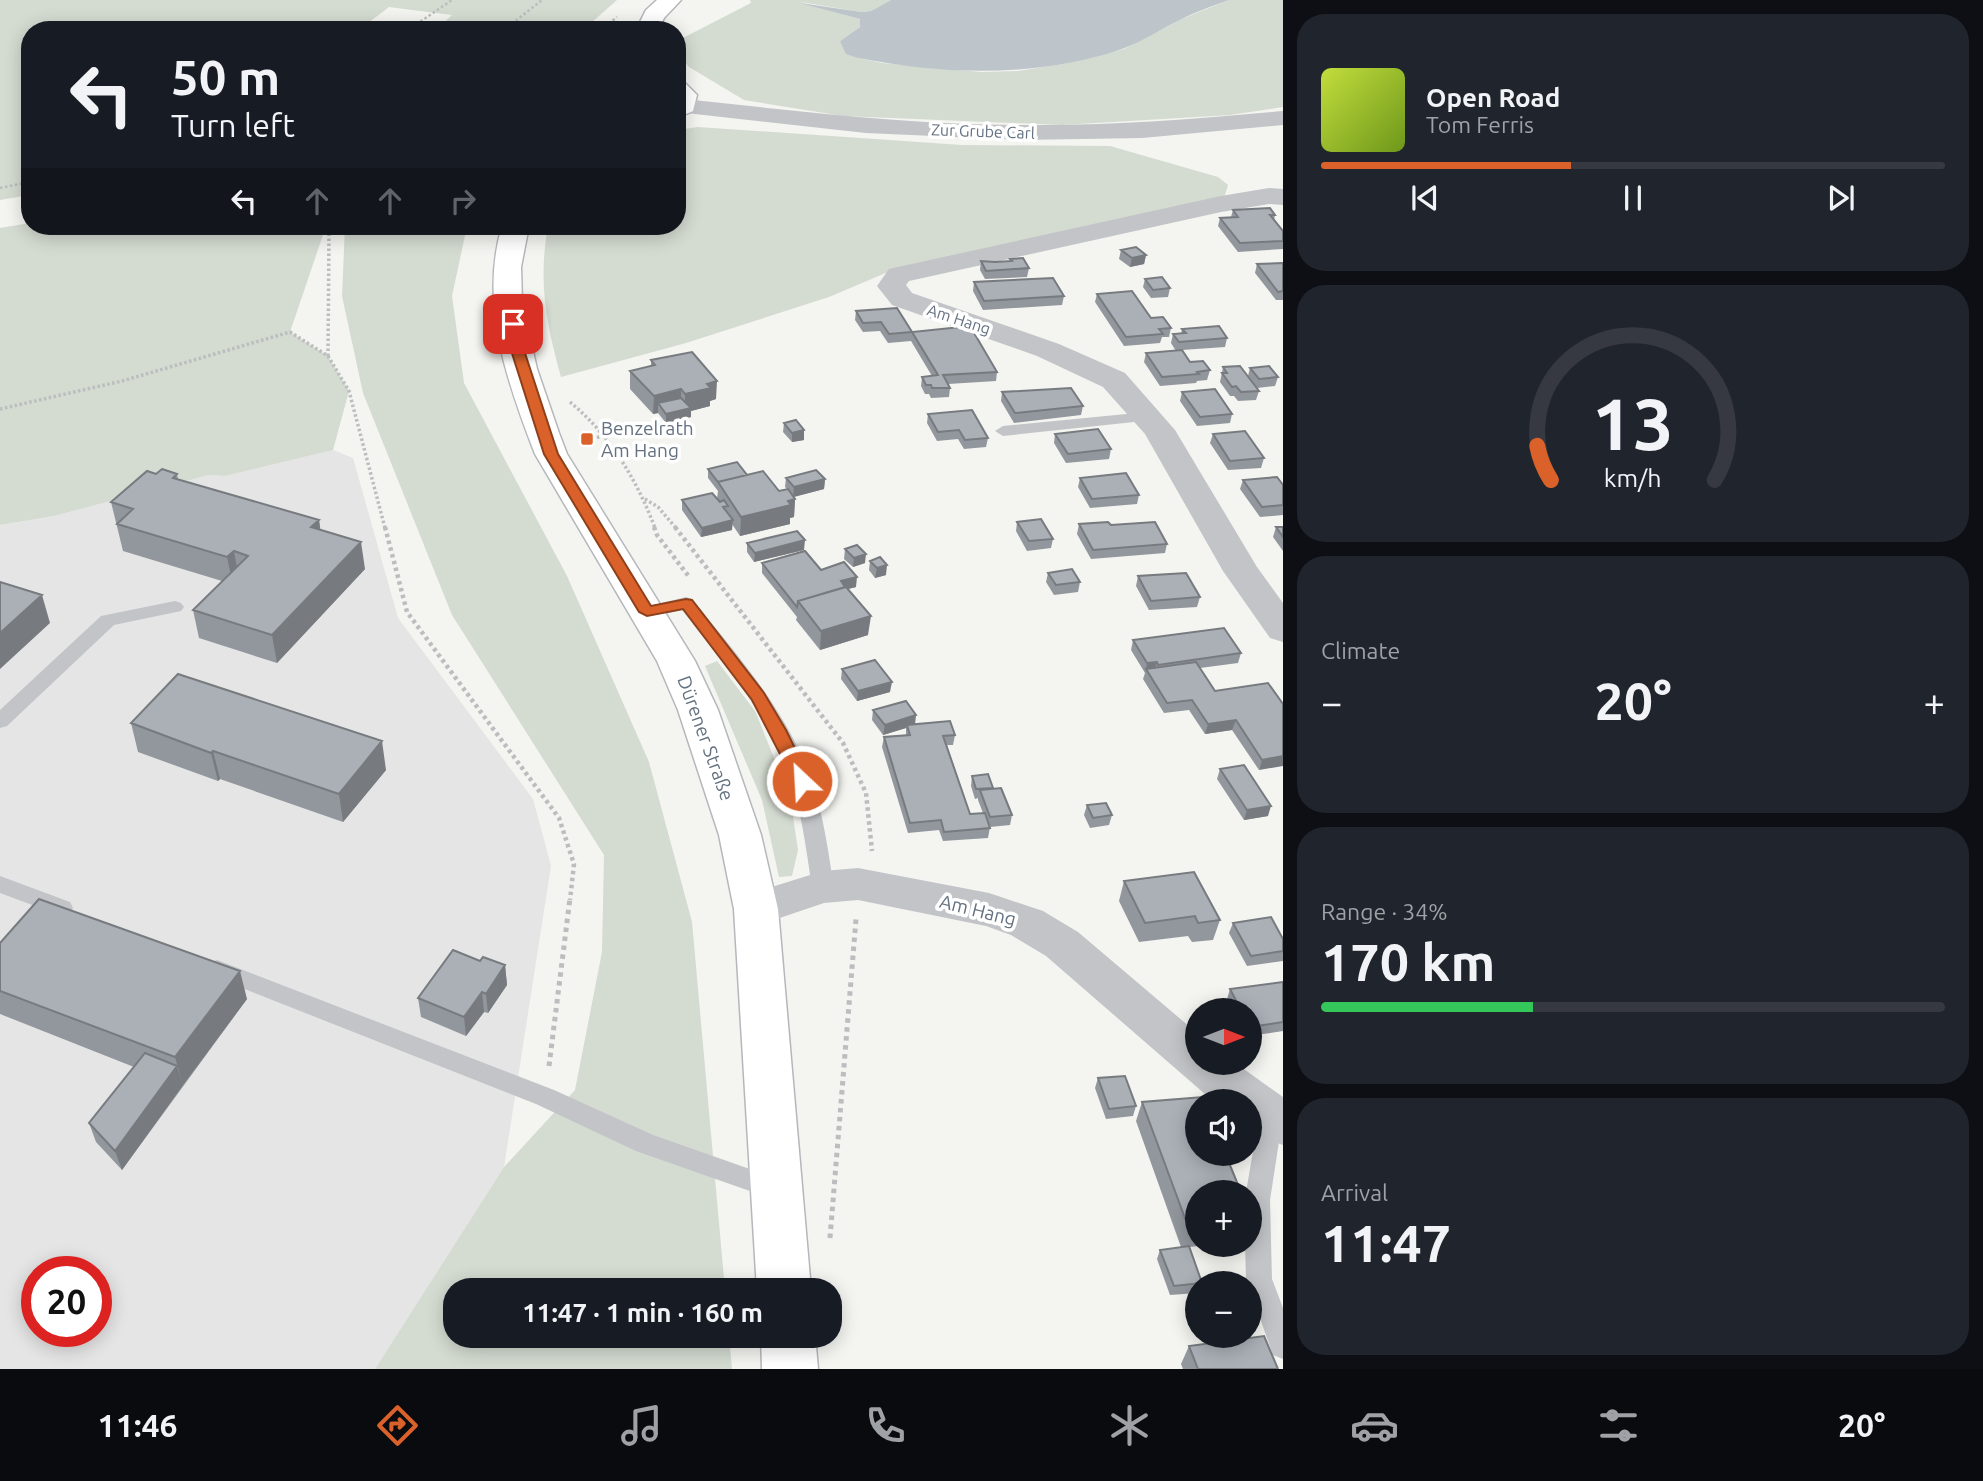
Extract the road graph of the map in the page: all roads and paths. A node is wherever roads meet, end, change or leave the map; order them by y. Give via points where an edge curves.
1 (452, 0) edge
2 (542, 0) edge
3 (670, 0) edge
4 (421, 21) edge
5 (515, 21) edge
6 (651, 21) edge
7 (686, 103) edge
8 (1283, 118) edge
9 (21, 184) edge
10 (0, 187) edge
11 (1276, 196) edge
12 (329, 235) edge
13 (513, 235) edge
14 (328, 356) junction
15 (565, 397) dead end
16 (0, 409) edge
17 (1147, 417) junction
18 (1003, 431) dead end
19 (605, 436) junction
20 (587, 439) dead end
21 (644, 499) dead end
22 (175, 607) dead end
23 (647, 612) junction
24 (1283, 630) edge
25 (0, 721) edge
26 (0, 884) edge
27 (841, 886) junction
28 (756, 909) junction
29 (78, 914) edge
30 (195, 960) edge
31 (1185, 1051) edge
32 (1215, 1075) edge
33 (545, 1097) junction
34 (1263, 1111) edge
35 (776, 1189) junction
36 (828, 1250) dead end
37 (783, 1278) edge
38 (1283, 1346) edge
39 (789, 1348) edge
40 (790, 1369) edge

1 - 4 path
2 - 5 path
3 - 6 main road
7 - 8 street, Zur Grube Carl via 866,126 1021,133 1142,131
9 - 10 path
11 - 17 street, Am Hang via 1221,204 893,280 891,286 902,299 1037,346 1114,380
12 - 14 path
13 - 23 main road, Dürener Straße via 506,278 516,347 542,430 551,454
14 - 16 path via 290,332 122,381
14 - 33 path via 349,391 407,612 559,818 574,864
15 - 19 path
17 - 18 lane
17 - 24 street, Am Hang via 1241,571
19 - 20 path
19 - 21 path
22 - 25 lane via 108,620
23 - 27 lane via 686,603 758,697 802,781
23 - 28 main road, Dürener Straße via 698,710 740,835
26 - 29 lane
27 - 28 street, Am Hang
27 - 31 street, Am Hang via 989,910 1027,923 1062,944
27 - 36 path via 835,1201
28 - 35 main road, Dürener Straße
30 - 33 lane
32 - 34 street, Am Hang
33 - 35 lane via 646,1143
34 - 38 lane via 1257,1200 1259,1279
35 - 37 main road, Dürener Straße
39 - 40 main road

